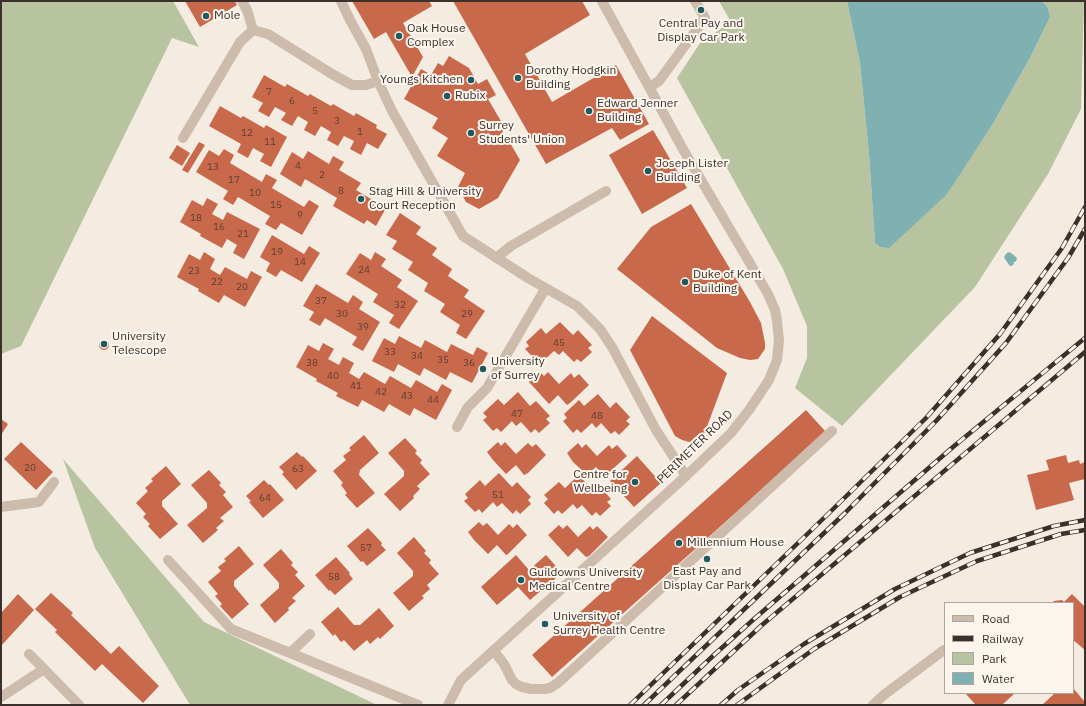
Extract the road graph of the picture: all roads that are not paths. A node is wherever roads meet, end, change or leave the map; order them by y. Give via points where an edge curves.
1 (242, 1) edge
2 (341, 1) edge
3 (602, 1) edge
4 (695, 1) edge
5 (252, 30) junction
6 (378, 81) junction
7 (650, 87) junction
8 (183, 138) dead end
9 (606, 191) dead end
10 (496, 258) junction
11 (545, 289) junction
12 (457, 427) dead end
13 (832, 431) dead end
14 (686, 476) junction
15 (54, 482) dead end
16 (1, 507) edge
17 (168, 560) dead end
18 (310, 634) dead end
19 (944, 650) dead end
20 (494, 651) junction
21 (290, 653) junction
22 (29, 654) dead end
23 (44, 669) junction
24 (1, 697) edge
25 (80, 705) edge
26 (418, 705) edge
27 (448, 705) edge
28 (873, 705) edge

1 - 5 street
2 - 6 street via 366,49
3 - 7 street, PERIMETER ROAD
4 - 7 street via 705,18 660,81
5 - 6 street via 268,34 352,85 366,85
5 - 8 street via 240,42
6 - 10 street via 392,111 464,236
7 - 14 street, PERIMETER ROAD via 684,151 764,285 775,310 779,332 779,350 773,371 750,410 731,433
9 - 10 street via 511,246
10 - 11 street
11 - 12 street via 487,388 468,407
11 - 14 street via 577,306 600,329 656,430
13 - 20 street via 550,688 531,690 516,684
14 - 20 street, PERIMETER ROAD
15 - 16 street via 39,502
17 - 21 street via 231,629
18 - 21 street
19 - 28 street
20 - 27 street, PERIMETER ROAD via 460,680
21 - 26 street
22 - 23 street
23 - 24 street
23 - 25 street

